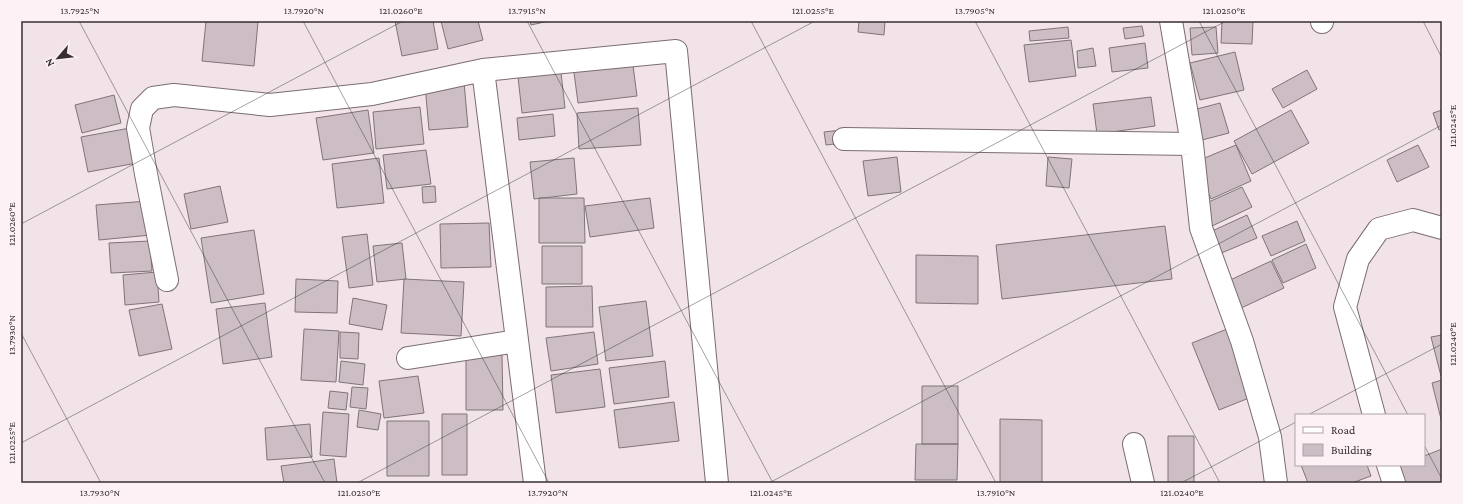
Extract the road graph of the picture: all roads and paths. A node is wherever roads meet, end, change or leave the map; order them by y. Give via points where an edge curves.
1 (1171, 21) edge
2 (483, 70) junction
3 (844, 139) dead end
4 (1192, 144) junction
5 (1442, 228) edge
6 (168, 280) dead end
7 (517, 341) junction
8 (408, 358) dead end
9 (1374, 414) edge
10 (1134, 444) dead end
11 (1388, 466) edge
12 (535, 483) edge
13 (718, 483) edge
14 (1143, 483) edge
15 (1276, 483) edge
16 (1394, 483) edge

1 - 4 street
2 - 6 street via 372,94 270,105 174,95 153,98 142,109 138,128
2 - 7 street
2 - 13 street via 676,51
3 - 4 street
4 - 15 street via 1201,228 1242,341 1270,437
5 - 9 street via 1413,220 1379,229 1358,259 1346,307
7 - 8 street
7 - 12 street
10 - 14 street
11 - 16 street

